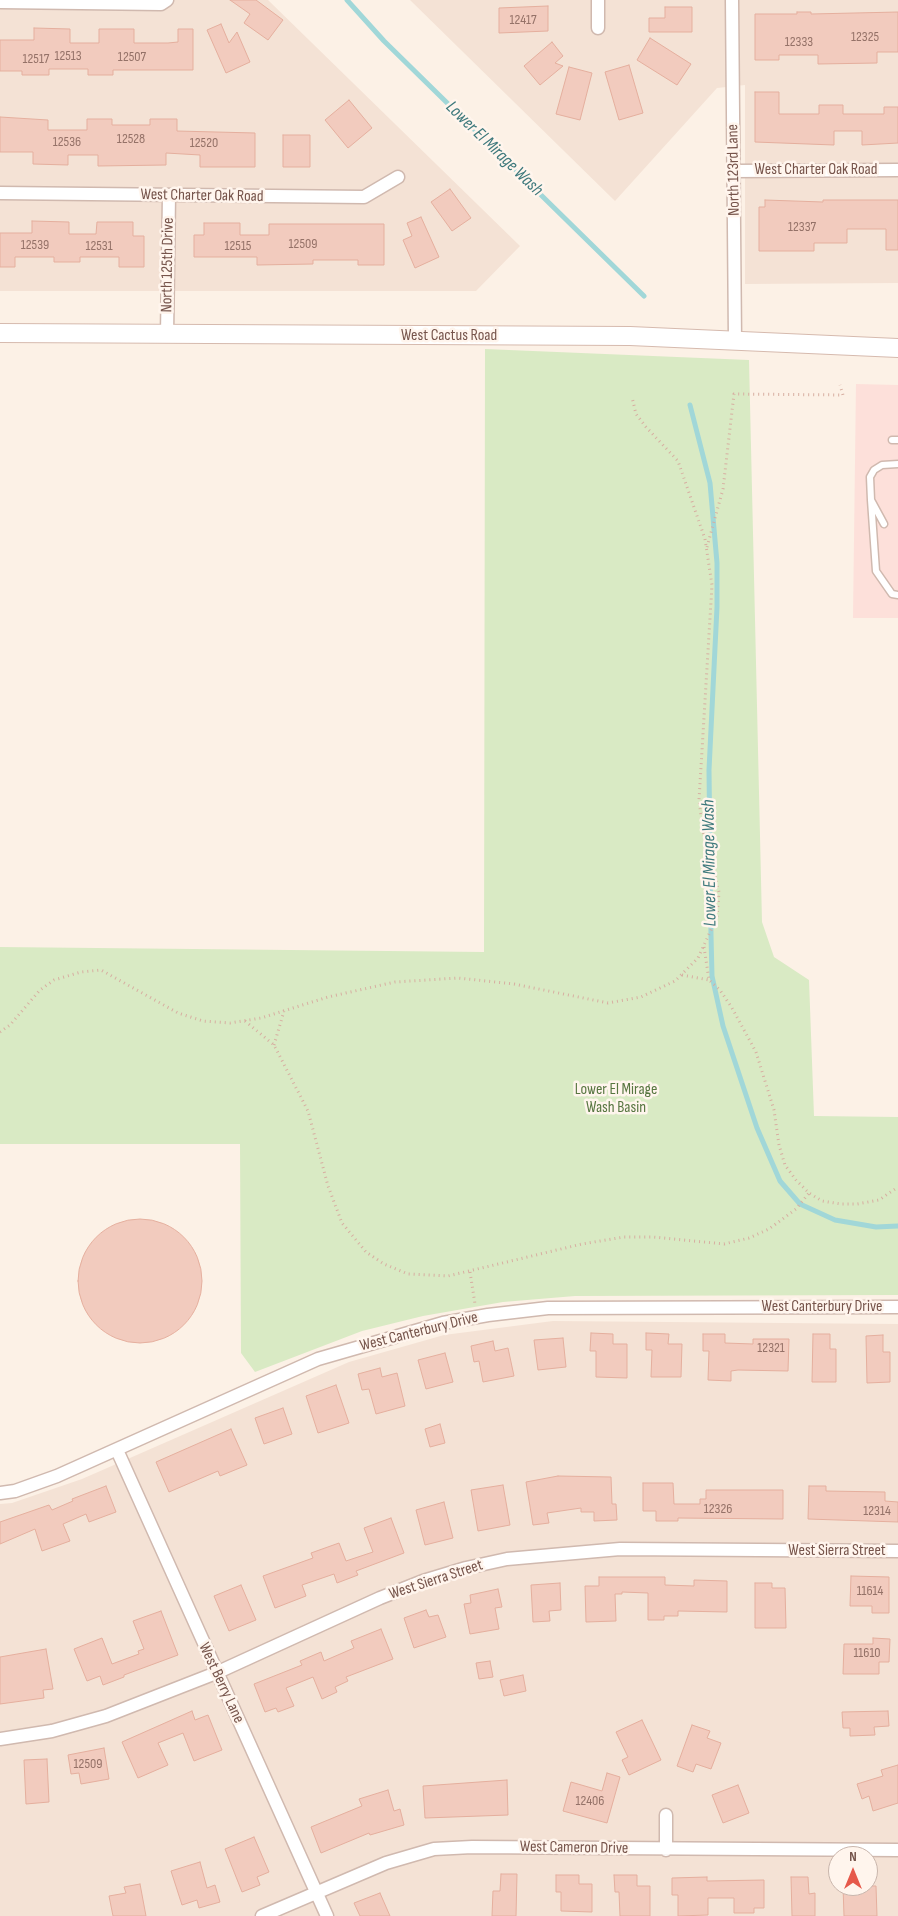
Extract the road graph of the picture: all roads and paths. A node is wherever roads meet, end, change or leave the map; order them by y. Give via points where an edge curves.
1 (167, 0) edge
2 (598, 0) edge
3 (732, 0) edge
4 (0, 2) edge
5 (598, 28) dead end
6 (898, 170) edge
7 (734, 171) junction
8 (398, 177) dead end
9 (0, 193) edge
10 (169, 195) junction
11 (0, 333) edge
12 (167, 335) junction
13 (735, 340) junction
14 (898, 348) edge
15 (840, 385) dead end
16 (632, 397) dead end
17 (898, 464) edge
18 (871, 500) junction
19 (884, 524) dead end
20 (707, 548) junction
21 (898, 595) edge
22 (703, 946) junction
23 (682, 975) junction
24 (709, 980) junction
25 (284, 1010) junction
26 (244, 1020) junction
27 (0, 1032) edge
28 (274, 1045) junction
29 (898, 1187) edge
30 (809, 1193) junction
31 (470, 1272) junction
32 (898, 1307) edge
33 (477, 1317) junction
34 (117, 1450) junction
35 (0, 1493) edge
36 (898, 1552) edge
37 (216, 1673) junction
38 (0, 1739) edge
39 (666, 1815) dead end
40 (666, 1850) junction
41 (898, 1850) edge
42 (318, 1894) junction
43 (262, 1916) edge
44 (327, 1916) edge

1 - 4 street via 161,4
2 - 5 street
3 - 7 street, North 123rd Lane
6 - 7 street, West Charter Oak Road
7 - 13 street, North 123rd Lane
8 - 10 street, West Charter Oak Road via 364,198
9 - 10 street, West Charter Oak Road
10 - 12 street, North 125th Drive
11 - 12 main road, West Cactus Road
12 - 13 main road, West Cactus Road
13 - 14 main road, West Cactus Road
15 - 20 path via 843,395 734,394 723,489
16 - 20 path via 636,414 646,428 678,460
17 - 18 lane via 882,465 874,470 870,477
18 - 19 lane
18 - 21 lane via 876,571 892,594
20 - 22 path via 712,585 699,800 703,831 719,892 716,917
22 - 23 path via 698,958
22 - 24 path
23 - 24 path
23 - 25 path via 641,997 608,1003 514,984 458,978 395,982
24 - 30 path via 732,1008 756,1052 774,1110 778,1145 785,1165
25 - 26 path
25 - 28 path
26 - 27 path via 230,1023 203,1021 178,1013 101,970 54,980 40,990
26 - 28 path
28 - 31 path via 308,1111 335,1206 354,1240 384,1264 408,1274 448,1276
29 - 30 path via 879,1200 857,1204 822,1201
30 - 31 path via 787,1217 769,1229 724,1244 624,1237
31 - 33 path
32 - 33 street, West Canterbury Drive via 558,1308
33 - 34 street, West Canterbury Drive via 444,1323 318,1359
34 - 35 street, West Canterbury Drive via 57,1476
34 - 37 street, West Berry Lane
36 - 37 street, West Sierra Street via 620,1549 508,1559 466,1568 414,1585
37 - 38 street, West Sierra Street via 106,1716 52,1731
37 - 42 street, West Berry Lane
39 - 40 street
40 - 41 street, West Cameron Drive
40 - 42 street, West Cameron Drive via 434,1849 386,1863
42 - 43 street, West Cameron Drive
42 - 44 street, West Berry Lane

